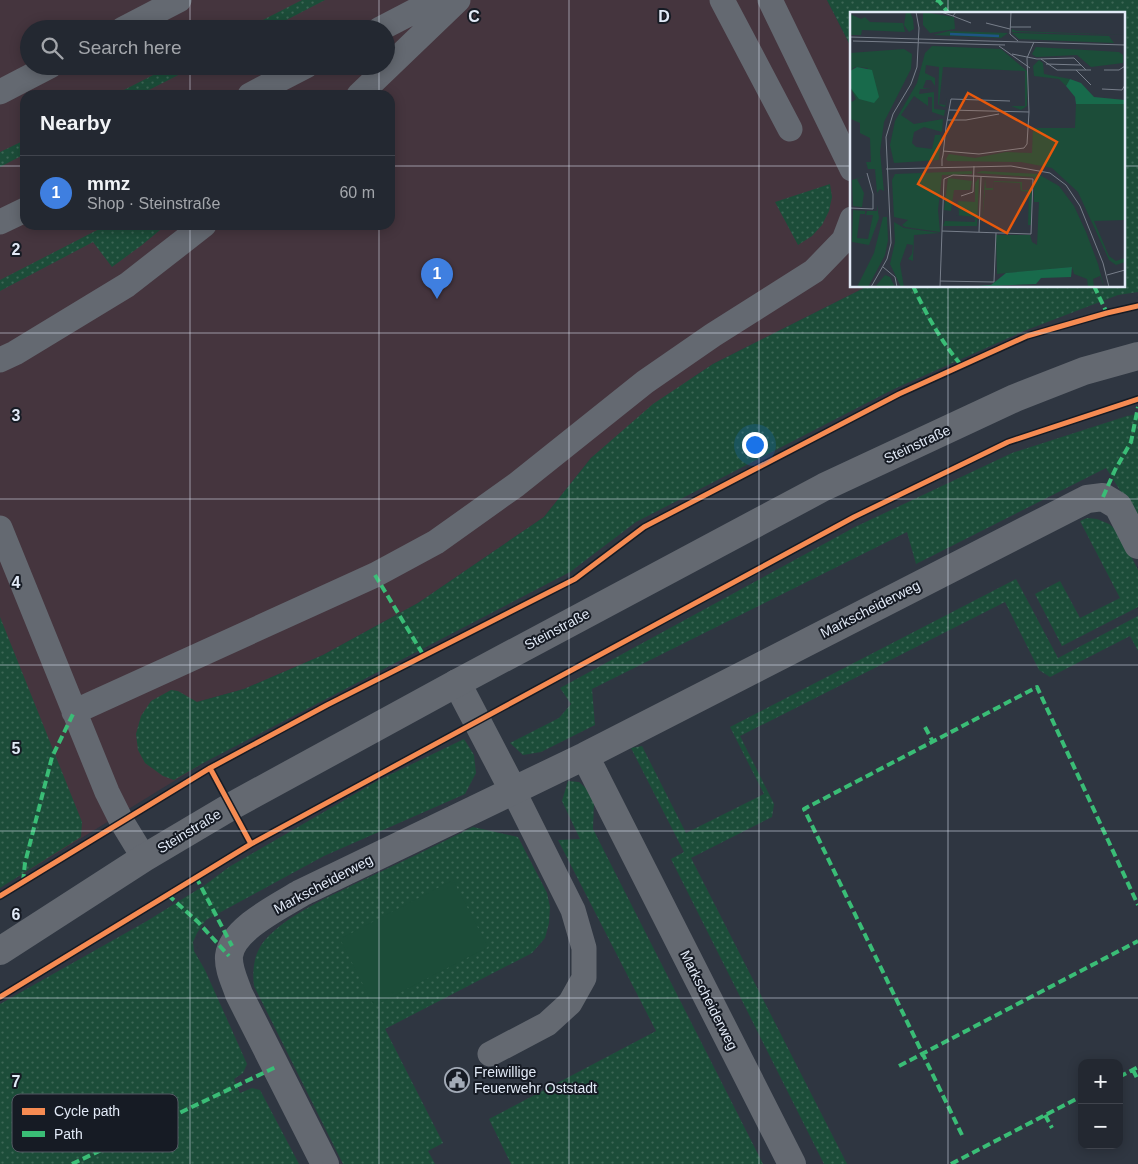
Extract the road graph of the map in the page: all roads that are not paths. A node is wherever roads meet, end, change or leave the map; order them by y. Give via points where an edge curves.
1 (179, 0) edge
2 (436, 0) edge
3 (458, 0) edge
4 (722, 0) edge
5 (770, 0) edge
6 (140, 20) edge
7 (395, 21) edge
8 (395, 60) edge
9 (33, 75) edge
10 (289, 75) edge
11 (380, 75) edge
12 (260, 90) edge
13 (364, 90) edge
14 (0, 92) edge
15 (790, 129) dead end
16 (850, 165) edge
17 (20, 212) edge
18 (0, 222) edge
19 (850, 224) edge
20 (198, 230) edge
21 (1138, 356) edge
22 (0, 360) edge
23 (0, 528) edge
24 (1138, 545) edge
25 (457, 683) junction
26 (74, 712) junction
27 (585, 756) junction
28 (513, 790) junction
29 (144, 858) junction
30 (0, 951) edge
31 (490, 1054) dead end
32 (326, 1164) edge
33 (792, 1164) edge

1 - 6 lane
2 - 7 lane
3 - 8 lane
4 - 15 lane
5 - 16 lane
9 - 14 lane
10 - 12 lane
11 - 13 lane
17 - 18 lane
19 - 26 lane via 844,240 814,270 644,382 516,485 436,542 375,575
20 - 22 lane via 127,285
21 - 25 street, Steinstraße via 1084,371 1015,398 824,487
23 - 26 lane
24 - 27 street, Markscheiderweg via 1118,506 1104,497 1087,499
25 - 28 street
25 - 29 street, Steinstraße via 230,807
26 - 29 lane via 107,792
27 - 28 street, Markscheiderweg
27 - 33 street, Markscheiderweg
28 - 31 lane via 572,910 584,948 584,978 570,1003 547,1024
28 - 32 street, Markscheiderweg via 301,893 248,926 232,946 230,967 239,994
29 - 30 street, Steinstraße

